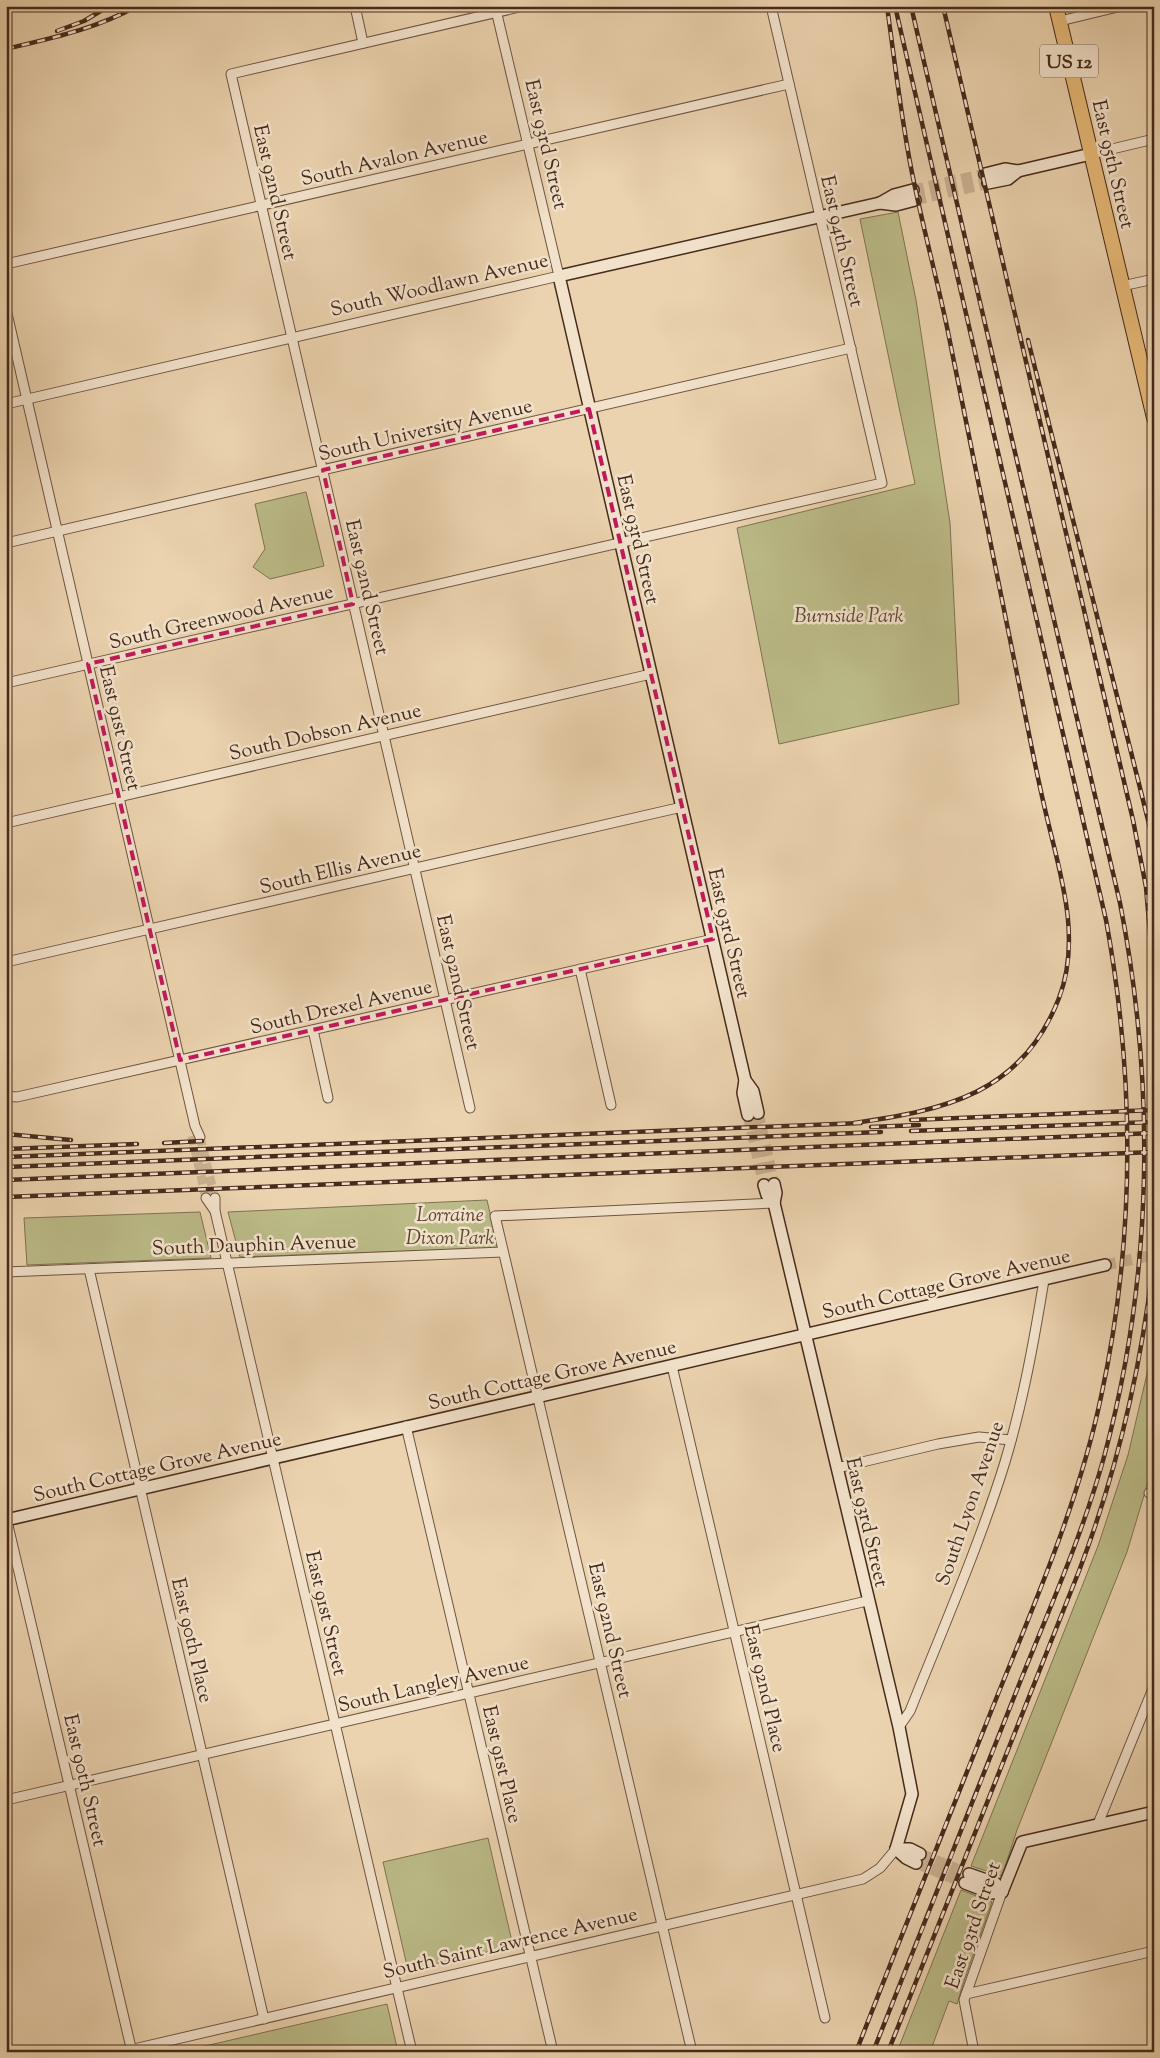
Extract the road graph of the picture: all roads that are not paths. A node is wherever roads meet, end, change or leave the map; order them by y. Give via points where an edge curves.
1 (355, 6) edge
2 (524, 6) edge
3 (771, 6) edge
4 (1056, 6) edge
5 (1122, 6) edge
6 (496, 9) edge
7 (1060, 22) junction
8 (364, 43) junction
9 (789, 84) junction
10 (1154, 139) edge
11 (527, 144) junction
12 (1091, 154) junction
13 (987, 178) tunnel mouth
14 (914, 195) tunnel mouth
15 (261, 206) junction
16 (820, 217) junction
17 (6, 264) edge
18 (558, 276) junction
19 (1154, 279) edge
20 (1122, 286) junction
21 (6, 309) edge
22 (292, 338) junction
23 (850, 348) junction
24 (27, 400) junction
25 (6, 404) edge
26 (589, 409) junction
27 (1154, 418) edge
28 (323, 470) junction
29 (882, 483) joint
30 (58, 531) junction
31 (6, 543) edge
32 (620, 543) junction
33 (353, 604) junction
34 (88, 664) junction
35 (651, 674) junction
36 (6, 683) edge
37 (384, 735) junction
38 (119, 796) junction
39 (682, 807) junction
40 (6, 822) edge
41 (415, 868) junction
42 (150, 929) junction
43 (712, 939) junction
44 (6, 962) edge
45 (580, 970) junction
46 (445, 1000) junction
47 (313, 1030) junction
48 (180, 1060) junction
49 (6, 1096) edge
50 (328, 1098) dead end
51 (611, 1105) dead end
52 (470, 1108) dead end
53 (753, 1114) tunnel mouth
54 (196, 1137) tunnel mouth
55 (769, 1185) tunnel mouth
56 (211, 1198) tunnel mouth
57 (774, 1203) junction
58 (504, 1252) junction
59 (228, 1263) junction
60 (1105, 1265) tunnel mouth
61 (89, 1268) junction
62 (6, 1272) edge
63 (1044, 1280) junction
64 (805, 1335) junction
65 (672, 1366) junction
66 (538, 1397) junction
67 (406, 1426) junction
68 (1011, 1440) junction
69 (273, 1458) junction
70 (837, 1468) junction
71 (140, 1488) junction
72 (6, 1519) edge
73 (867, 1601) junction
74 (735, 1632) junction
75 (600, 1663) junction
76 (1154, 1686) edge
77 (469, 1693) junction
78 (336, 1724) junction
79 (899, 1727) junction
80 (202, 1755) junction
81 (69, 1785) junction
82 (6, 1800) edge
83 (1154, 1812) edge
84 (1098, 1824) junction
85 (896, 1849) junction
86 (918, 1858) tunnel mouth
87 (968, 1878) tunnel mouth
88 (1002, 1892) junction
89 (797, 1894) junction
90 (662, 1926) junction
91 (1154, 1951) edge
92 (530, 1956) junction
93 (397, 1987) junction
94 (966, 1994) junction
95 (264, 2018) junction
96 (825, 2018) dead end
97 (131, 2051) edge
98 (121, 2052) edge
99 (412, 2052) edge
100 (553, 2052) edge
101 (692, 2052) edge
102 (974, 2052) edge

1 - 8 street
2 - 6 street
3 - 9 street, East 94th Street
4 - 7 main road, East 95th Street / US 12
5 - 7 street
6 - 8 street
6 - 11 street, East 93rd Street
7 - 12 main road, East 95th Street / US 12
8 - 15 street, East 92nd Street via 231,74
9 - 11 street, South Avalon Avenue
9 - 16 street, East 94th Street
10 - 12 street
11 - 15 street, South Avalon Avenue
11 - 18 street, East 93rd Street
12 - 13 street via 1018,171 1008,179
12 - 20 main road, East 95th Street / US 12
14 - 16 street, South Woodlawn Avenue via 894,195 880,203
15 - 17 street, South Avalon Avenue
15 - 22 street, East 92nd Street
16 - 18 street, South Woodlawn Avenue
16 - 23 street, East 94th Street
18 - 22 street, South Woodlawn Avenue
18 - 26 street, East 93rd Street
19 - 20 street
20 - 27 main road, East 95th Street / US 12
21 - 24 street, East 91st Street
22 - 24 street, South Woodlawn Avenue
22 - 28 street, East 92nd Street
23 - 26 street, South University Avenue
23 - 29 street, East 94th Street
24 - 25 street, South Woodlawn Avenue
24 - 30 street, East 91st Street
26 - 28 street, South University Avenue
26 - 32 street, East 93rd Street
28 - 30 street, South University Avenue
28 - 33 street, East 92nd Street
29 - 32 street, South Greenwood Avenue
30 - 31 street, South University Avenue
30 - 34 street, East 91st Street
32 - 33 street, South Greenwood Avenue
32 - 35 street, East 93rd Street
33 - 34 street, South Greenwood Avenue
33 - 37 street, East 92nd Street
34 - 36 street, South Greenwood Avenue
34 - 38 street, East 91st Street
35 - 37 street, South Dobson Avenue
35 - 39 street, East 93rd Street
37 - 38 street, South Dobson Avenue
37 - 41 street, East 92nd Street
38 - 40 street, South Dobson Avenue
38 - 42 street, East 91st Street
39 - 41 street, South Ellis Avenue
39 - 43 street, East 93rd Street
41 - 42 street, South Ellis Avenue
41 - 46 street, East 92nd Street
42 - 44 street, South Ellis Avenue
42 - 48 street, East 91st Street
43 - 45 street, South Drexel Avenue
43 - 53 street, East 93rd Street via 745,1080 743,1092
45 - 46 street, South Drexel Avenue
45 - 51 street
46 - 47 street, South Drexel Avenue
46 - 52 street, East 92nd Street
47 - 48 street, South Drexel Avenue
47 - 50 street
48 - 49 street, South Drexel Avenue via 17,1097
48 - 54 street, East 91st Street
55 - 57 street, East 93rd Street via 767,1194
56 - 59 street, East 91st Street
57 - 58 street, East 92nd Street via 495,1216
57 - 64 street, East 93rd Street
58 - 59 street, South Dauphin Avenue
58 - 66 street, East 92nd Street
59 - 61 street, South Dauphin Avenue
59 - 69 street, East 91st Street
60 - 63 street, South Cottage Grove Avenue
61 - 62 street, South Dauphin Avenue
61 - 71 street, East 90th Place
63 - 64 street, South Cottage Grove Avenue
63 - 68 street, South Lyon Avenue via 1031,1359
64 - 65 street, South Cottage Grove Avenue
64 - 70 street, East 93rd Street
65 - 66 street, South Cottage Grove Avenue
65 - 74 street, East 92nd Place
66 - 67 street, South Cottage Grove Avenue
66 - 75 street, East 92nd Street
67 - 69 street, South Cottage Grove Avenue
67 - 77 street, East 91st Place
68 - 70 street via 979,1437
68 - 79 street, South Lyon Avenue via 974,1550 910,1711
69 - 71 street, South Cottage Grove Avenue
69 - 78 street, East 91st Street
70 - 73 street, East 93rd Street
71 - 72 street, South Cottage Grove Avenue
71 - 80 street, East 90th Place
72 - 81 street, East 90th Street
73 - 74 street, South Langley Avenue
73 - 79 street, East 93rd Street
74 - 75 street, South Langley Avenue
74 - 89 street, East 92nd Place
75 - 77 street, South Langley Avenue
75 - 90 street, East 92nd Street
76 - 84 street
77 - 78 street, South Langley Avenue
77 - 92 street, East 91st Place
78 - 80 street, South Langley Avenue
78 - 93 street, East 91st Street
79 - 85 street, East 93rd Street via 912,1794
80 - 81 street, South Langley Avenue
80 - 95 street, East 90th Place
81 - 82 street, South Langley Avenue
81 - 97 street, East 90th Street
83 - 84 street
84 - 88 street, East 93rd Street via 1022,1842
85 - 86 street via 910,1850
85 - 89 street, South Saint Lawrence Avenue via 880,1868 863,1879
87 - 88 street via 994,1883
88 - 94 street, East 93rd Street
89 - 90 street, South Saint Lawrence Avenue
89 - 96 street, East 92nd Place
90 - 92 street, South Saint Lawrence Avenue
90 - 101 street, East 92nd Street
91 - 94 street
92 - 93 street, South Saint Lawrence Avenue
92 - 100 street, East 91st Place
93 - 95 street, South Saint Lawrence Avenue
93 - 99 street, East 91st Street
94 - 102 street, East 93rd Street via 964,2009
95 - 97 street, South Saint Lawrence Avenue
97 - 98 street, South Saint Lawrence Avenue

